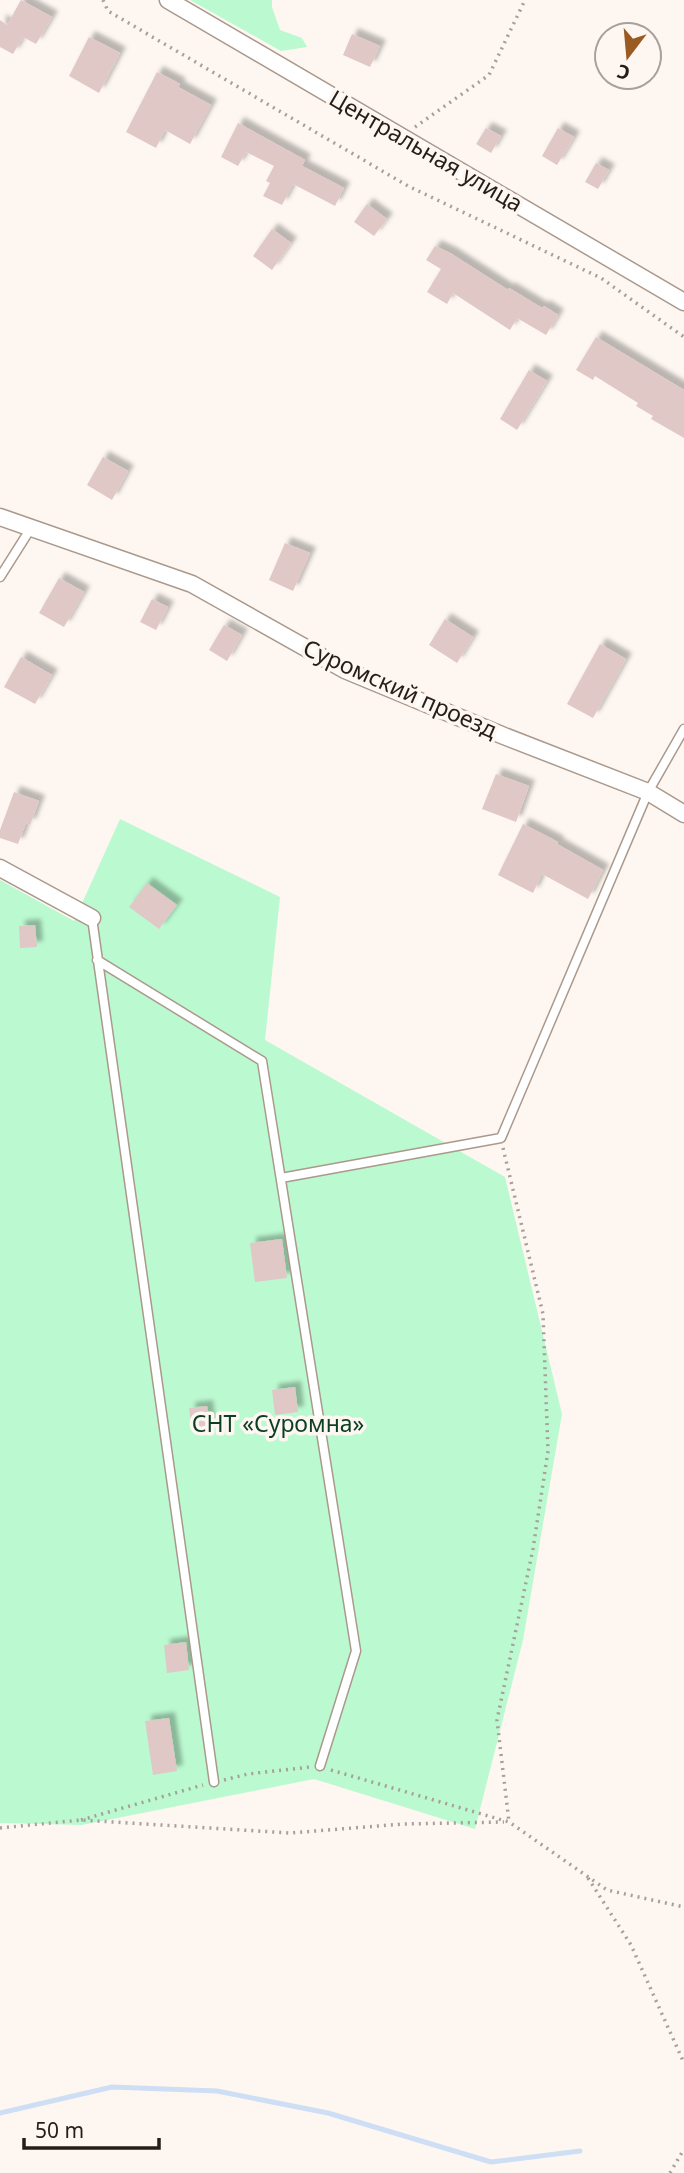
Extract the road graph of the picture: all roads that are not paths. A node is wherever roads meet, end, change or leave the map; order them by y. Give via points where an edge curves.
1 (168, 0) edge
2 (684, 302) edge
3 (0, 517) edge
4 (31, 528) junction
5 (0, 577) edge
6 (684, 729) edge
7 (648, 792) junction
8 (684, 814) edge
9 (0, 868) edge
10 (92, 918) joint
11 (97, 960) junction
12 (281, 1178) junction
13 (320, 1766) road end
14 (214, 1782) road end

1 - 2 street, Центральная улица
3 - 4 street, Суромский проезд
4 - 5 lane
4 - 7 street, Суромский проезд via 192,584 345,670
6 - 7 lane
7 - 8 street, Суромский проезд
7 - 12 lane via 501,1138
9 - 10 street
10 - 11 lane
11 - 12 lane via 262,1060
11 - 14 lane
12 - 13 lane via 356,1651

